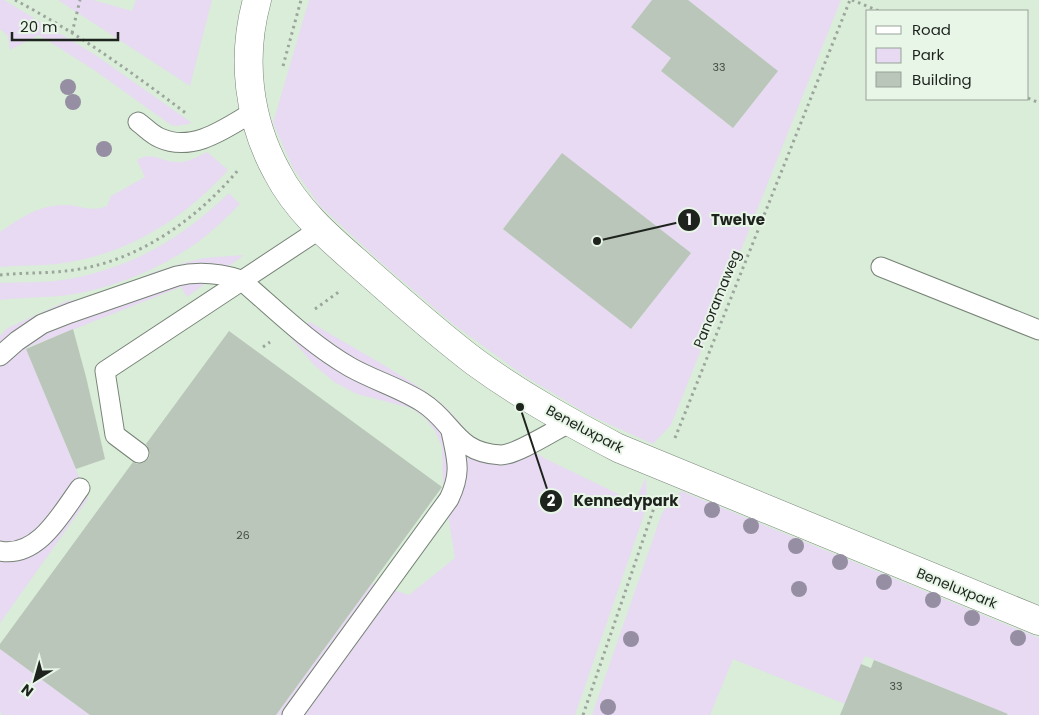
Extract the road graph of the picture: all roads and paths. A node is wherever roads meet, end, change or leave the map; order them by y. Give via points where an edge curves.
1 (15, 0) edge
2 (80, 0) edge
3 (257, 0) edge
4 (851, 0) edge
5 (876, 10) edge
6 (72, 33) junction
7 (253, 112) junction
8 (138, 122) dead end
9 (213, 134) junction
10 (242, 166) dead end
11 (320, 229) junction
12 (881, 267) dead end
13 (0, 275) edge
14 (241, 280) junction
15 (1039, 330) edge
16 (0, 356) edge
17 (569, 422) junction
18 (451, 432) junction
19 (139, 453) dead end
20 (666, 469) junction
21 (80, 488) dead end
22 (0, 551) edge
23 (1039, 621) edge
24 (292, 715) edge
25 (583, 715) edge

1 - 6 path
2 - 6 path
3 - 7 street, Beneluxpark via 248,48
4 - 5 path
4 - 20 path, Panoramaweg via 677,428
6 - 9 path
7 - 9 lane
7 - 11 street, Beneluxpark via 277,172 293,198
8 - 9 lane via 159,138 177,143 197,141
10 - 13 path via 204,206 160,238 136,250 83,268
11 - 14 lane
11 - 17 street, Beneluxpark via 433,329 477,363
12 - 15 lane
14 - 16 lane via 207,272 177,276 42,324
14 - 18 lane via 323,349 350,367 424,403
14 - 19 lane via 105,371 114,434
17 - 18 lane via 503,455 484,453 466,445
17 - 20 street, Beneluxpark
18 - 24 lane via 458,465 456,483 449,499
20 - 23 street, Beneluxpark
20 - 25 path, Panoramaweg
21 - 22 lane via 45,535 26,549

